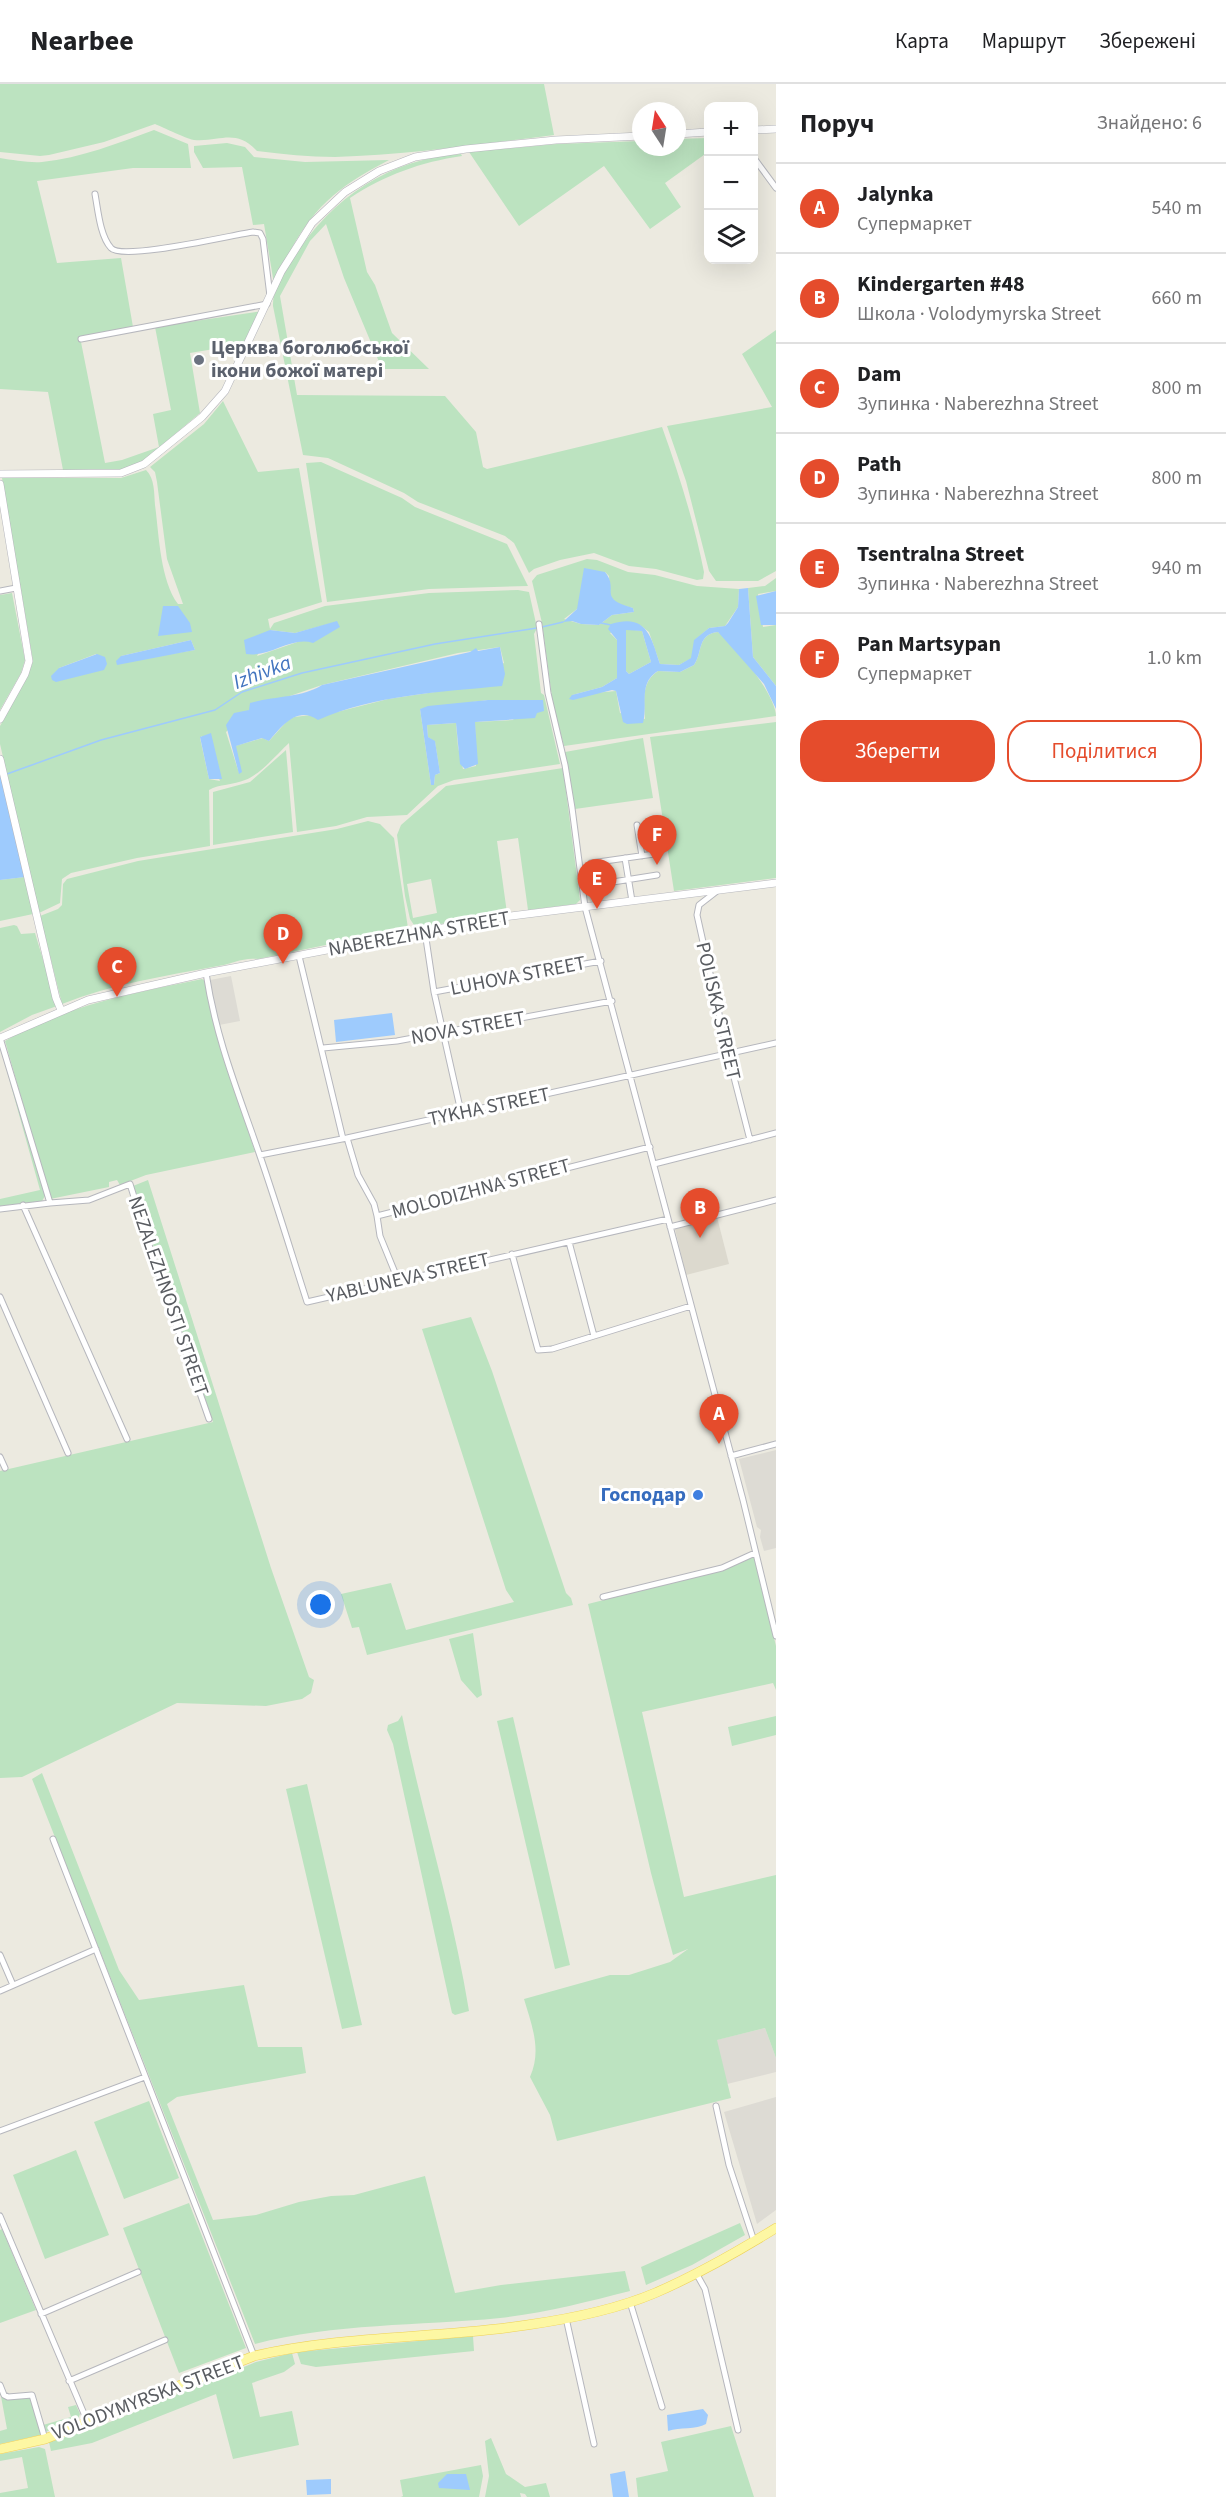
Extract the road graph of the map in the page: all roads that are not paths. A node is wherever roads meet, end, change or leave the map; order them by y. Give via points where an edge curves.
1 (776, 129) edge
2 (758, 130) edge
3 (704, 132) edge
4 (686, 133) edge
5 (632, 136) edge
6 (758, 165) edge
7 (776, 188) edge
8 (95, 195) dead end
9 (269, 301) junction
10 (81, 339) dead end
11 (0, 474) edge
12 (0, 484) edge
13 (16, 588) junction
14 (0, 591) edge
15 (539, 624) dead end
16 (0, 719) edge
17 (0, 759) edge
18 (637, 825) dead end
19 (654, 854) dead end
20 (642, 856) junction
21 (625, 858) junction
22 (591, 863) dead end
23 (657, 875) dead end
24 (628, 880) junction
25 (776, 883) edge
26 (594, 885) dead end
27 (718, 890) junction
28 (632, 901) junction
29 (585, 907) junction
30 (425, 932) junction
31 (299, 956) junction
32 (601, 961) junction
33 (206, 974) junction
34 (434, 992) junction
35 (612, 1001) junction
36 (61, 1010) junction
37 (443, 1033) junction
38 (0, 1038) edge
39 (776, 1043) edge
40 (323, 1048) junction
41 (728, 1054) junction
42 (631, 1077) junction
43 (461, 1112) junction
44 (776, 1133) edge
45 (345, 1138) junction
46 (750, 1140) junction
47 (650, 1147) junction
48 (260, 1155) junction
49 (654, 1164) junction
50 (776, 1200) edge
51 (50, 1203) junction
52 (23, 1205) junction
53 (0, 1209) edge
54 (377, 1216) junction
55 (668, 1219) junction
56 (670, 1227) junction
57 (569, 1242) junction
58 (512, 1254) junction
59 (398, 1280) junction
60 (0, 1297) edge
61 (691, 1306) junction
62 (594, 1336) junction
63 (209, 1419) dead end
64 (127, 1438) dead end
65 (776, 1444) edge
66 (68, 1453) dead end
67 (731, 1456) junction
68 (0, 1457) edge
69 (5, 1468) dead end
70 (755, 1553) junction
71 (603, 1597) dead end
72 (776, 1636) edge
73 (53, 1839) dead end
74 (96, 1948) junction
75 (0, 1955) edge
76 (13, 1985) junction
77 (0, 1991) edge
78 (145, 2076) junction
79 (716, 2106) dead end
80 (0, 2130) edge
81 (1, 2221) edge
82 (776, 2228) edge
83 (754, 2241) junction
84 (138, 2272) dead end
85 (696, 2273) junction
86 (630, 2302) junction
87 (41, 2314) junction
88 (566, 2318) junction
89 (165, 2340) dead end
90 (254, 2356) junction
91 (69, 2381) junction
92 (0, 2385) edge
93 (662, 2407) dead end
94 (88, 2423) junction
95 (738, 2430) dead end
96 (45, 2439) junction
97 (594, 2444) dead end
98 (0, 2449) edge

1 - 2 street
3 - 4 street
5 - 9 street via 466,149 415,157 379,171 345,192 312,223 293,251
6 - 7 street
8 - 9 street via 106,241 118,252 140,252 258,232 263,239
9 - 10 street
9 - 11 street via 225,391 202,417 144,464 121,473
12 - 13 street
13 - 14 street
13 - 16 street via 29,661
15 - 29 street via 550,706 572,808
17 - 36 street
18 - 20 street
19 - 20 street
20 - 21 street
21 - 22 street
21 - 24 street
23 - 24 street
24 - 26 street
24 - 28 street
25 - 27 street, NABEREZHNA STREET
27 - 28 street, NABEREZHNA STREET
27 - 41 street, POLISKA STREET via 699,904 696,915
28 - 29 street, NABEREZHNA STREET
29 - 30 street, NABEREZHNA STREET via 495,918
29 - 32 street
30 - 31 street, NABEREZHNA STREET
30 - 34 street
31 - 33 street, NABEREZHNA STREET
31 - 40 street
32 - 34 street, LUHOVA STREET
32 - 35 street
33 - 36 street, NABEREZHNA STREET via 116,992
33 - 48 street, YABLUNEVA STREET via 227,1066
34 - 37 street
35 - 37 street, NOVA STREET
35 - 42 street
36 - 38 street, NABEREZHNA STREET
37 - 40 street, NOVA STREET
37 - 43 street
38 - 51 street
39 - 41 street, TYKHA STREET
40 - 45 street
41 - 42 street, TYKHA STREET
41 - 46 street, POLISKA STREET
42 - 43 street, TYKHA STREET
42 - 47 street
43 - 45 street, TYKHA STREET
44 - 46 street
45 - 48 street, TYKHA STREET
45 - 54 street
46 - 49 street
47 - 49 street
47 - 54 street, MOLODIZHNA STREET
48 - 59 street, YABLUNEVA STREET via 307,1302
49 - 55 street
50 - 56 street
51 - 52 street, NEZALEZHNOSTI STREET
51 - 63 street, NEZALEZHNOSTI STREET via 89,1200 130,1184
52 - 53 street, NEZALEZHNOSTI STREET
52 - 64 street
54 - 59 street, MOLODIZHNA STREET
55 - 56 street
55 - 57 street, YABLUNEVA STREET
56 - 61 street
57 - 58 street, YABLUNEVA STREET
57 - 62 street
58 - 59 street, YABLUNEVA STREET
58 - 62 street via 538,1350 552,1350
60 - 66 street
61 - 62 street
61 - 67 street
65 - 67 street
67 - 70 street
68 - 69 street
70 - 71 street via 722,1568
70 - 72 street
73 - 74 street
74 - 76 street
74 - 78 street
75 - 76 street
76 - 77 street
78 - 80 street
78 - 90 street
79 - 83 street via 729,2165
81 - 87 street
82 - 83 main road, VOLODYMYRSKA STREET
83 - 85 main road, VOLODYMYRSKA STREET
84 - 87 street
85 - 86 main road, VOLODYMYRSKA STREET
85 - 95 street via 705,2289
86 - 88 main road, VOLODYMYRSKA STREET
86 - 93 street
87 - 91 street
88 - 90 main road, VOLODYMYRSKA STREET via 498,2329 296,2347
88 - 97 street
89 - 91 street
90 - 94 main road, VOLODYMYRSKA STREET
91 - 94 street
92 - 96 street via 8,2397 32,2395
94 - 96 main road, VOLODYMYRSKA STREET
96 - 98 main road, VOLODYMYRSKA STREET

